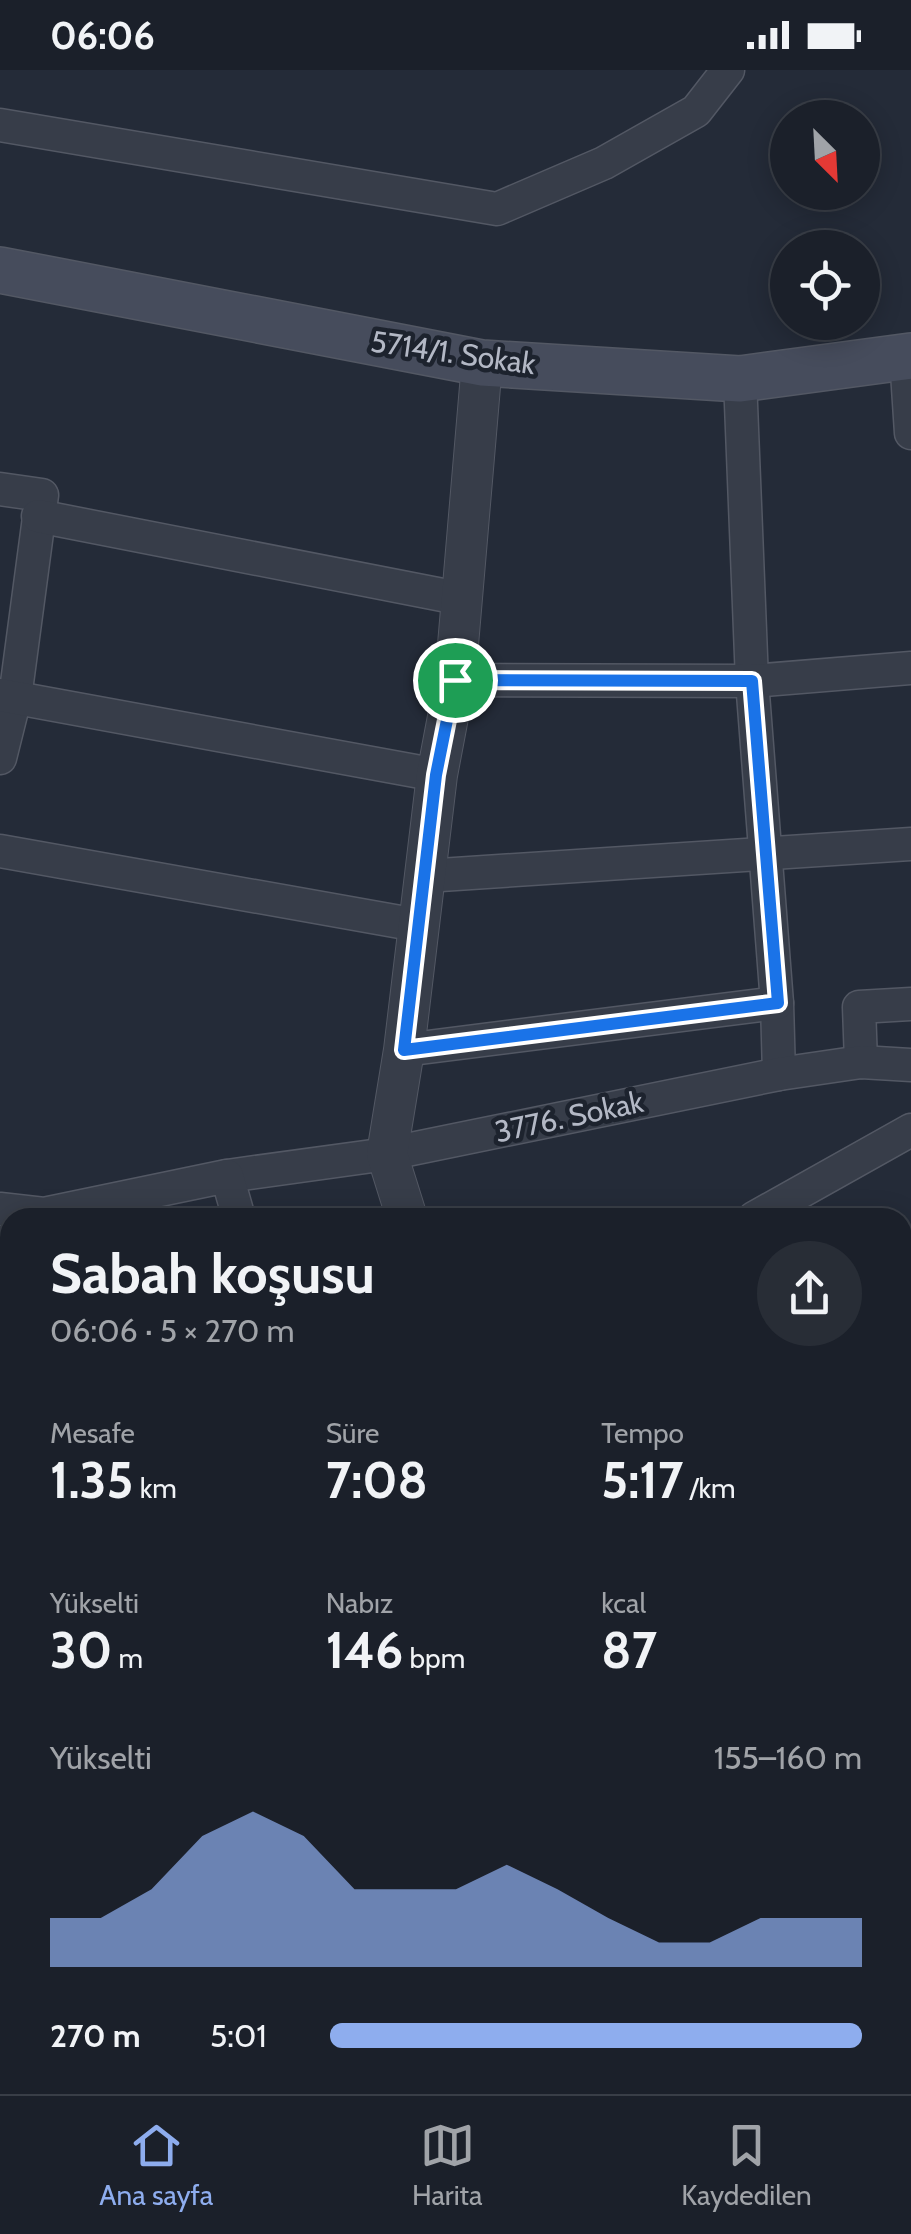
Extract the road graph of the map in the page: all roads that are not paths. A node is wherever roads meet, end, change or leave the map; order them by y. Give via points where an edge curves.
1 (728, 70) edge
2 (0, 125) edge
3 (0, 270) edge
4 (909, 356) edge
5 (482, 363) junction
6 (740, 379) junction
7 (911, 433) edge
8 (0, 489) edge
9 (38, 516) junction
10 (463, 599) junction
11 (911, 668) edge
12 (455, 680) junction
13 (752, 681) junction
14 (8, 696) edge
15 (0, 758) edge
16 (436, 775) junction
17 (911, 844) edge
18 (0, 851) edge
19 (767, 855) junction
20 (425, 876) junction
21 (417, 925) junction
22 (778, 1003) junction
23 (911, 1004) edge
24 (404, 1050) junction
25 (861, 1062) junction
26 (911, 1065) edge
27 (779, 1074) junction
28 (911, 1130) edge
29 (387, 1154) junction
30 (227, 1176) junction
31 (81, 1208) edge
32 (237, 1208) edge
33 (404, 1208) edge
34 (774, 1208) edge

1 - 2 street via 696,111 604,163 497,210
3 - 5 main road, 5714/1. Sokak
4 - 6 main road, 5714/1. Sokak
4 - 7 street
5 - 6 main road, 5714/1. Sokak
5 - 10 street
6 - 13 street
8 - 9 street via 42,495
9 - 10 street
9 - 14 street
10 - 12 street
11 - 13 street
12 - 13 street
12 - 16 street
13 - 19 street
14 - 15 street
14 - 16 street
16 - 20 street
17 - 19 street
18 - 21 street
19 - 20 street
19 - 22 street
20 - 21 street
21 - 24 street
22 - 24 street
22 - 27 street
23 - 25 street via 860,1007
24 - 29 street
25 - 26 street, 3776. Sokak
25 - 27 street, 3776. Sokak
27 - 29 street, 3776. Sokak
28 - 34 street
29 - 30 street, 3776. Sokak
29 - 33 street
30 - 31 street, 3776. Sokak
30 - 32 street

